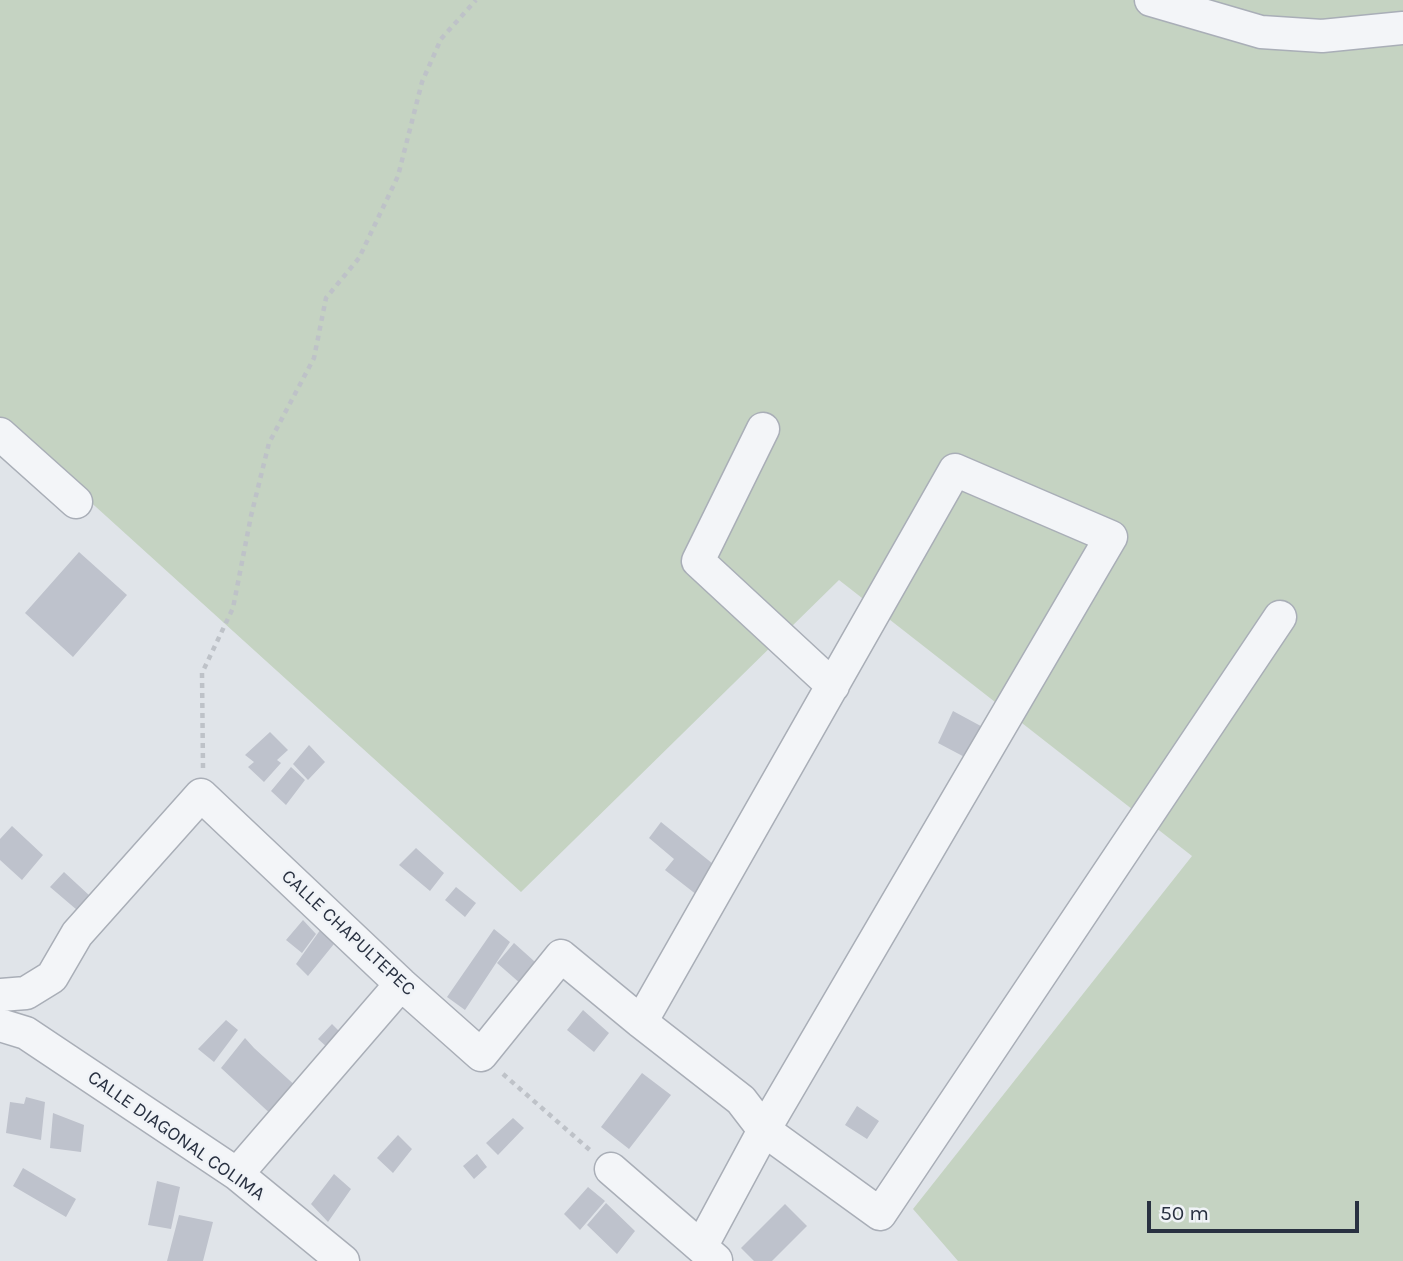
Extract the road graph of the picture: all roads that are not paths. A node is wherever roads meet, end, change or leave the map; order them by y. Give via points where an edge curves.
1 (1151, 0) edge
2 (1403, 28) edge
3 (763, 429) dead end
4 (0, 434) edge
5 (76, 502) dead end
6 (1280, 617) dead end
7 (832, 686) junction
8 (401, 984) junction
9 (0, 995) edge
10 (641, 1022) junction
11 (0, 1025) edge
12 (764, 1130) junction
13 (611, 1169) road end
14 (237, 1174) junction
15 (303, 1246) edge
16 (709, 1254) edge
17 (343, 1261) edge

1 - 2 street via 1261,32 1322,36
3 - 7 street via 698,561
4 - 5 street
6 - 12 street via 880,1214
7 - 10 street
7 - 12 street via 955,470 1111,537
8 - 9 street, CALLE CHAPULTEPEC via 201,796 77,934 52,977 26,993
8 - 10 street, CALLE CHAPULTEPEC via 481,1055 561,956
8 - 14 street
10 - 12 street via 741,1100
11 - 14 street, CALLE DIAGONAL COLIMA via 26,1033
12 - 16 street
13 - 16 street
14 - 15 street, CALLE DIAGONAL COLIMA
15 - 17 street, CALLE DIAGONAL COLIMA

